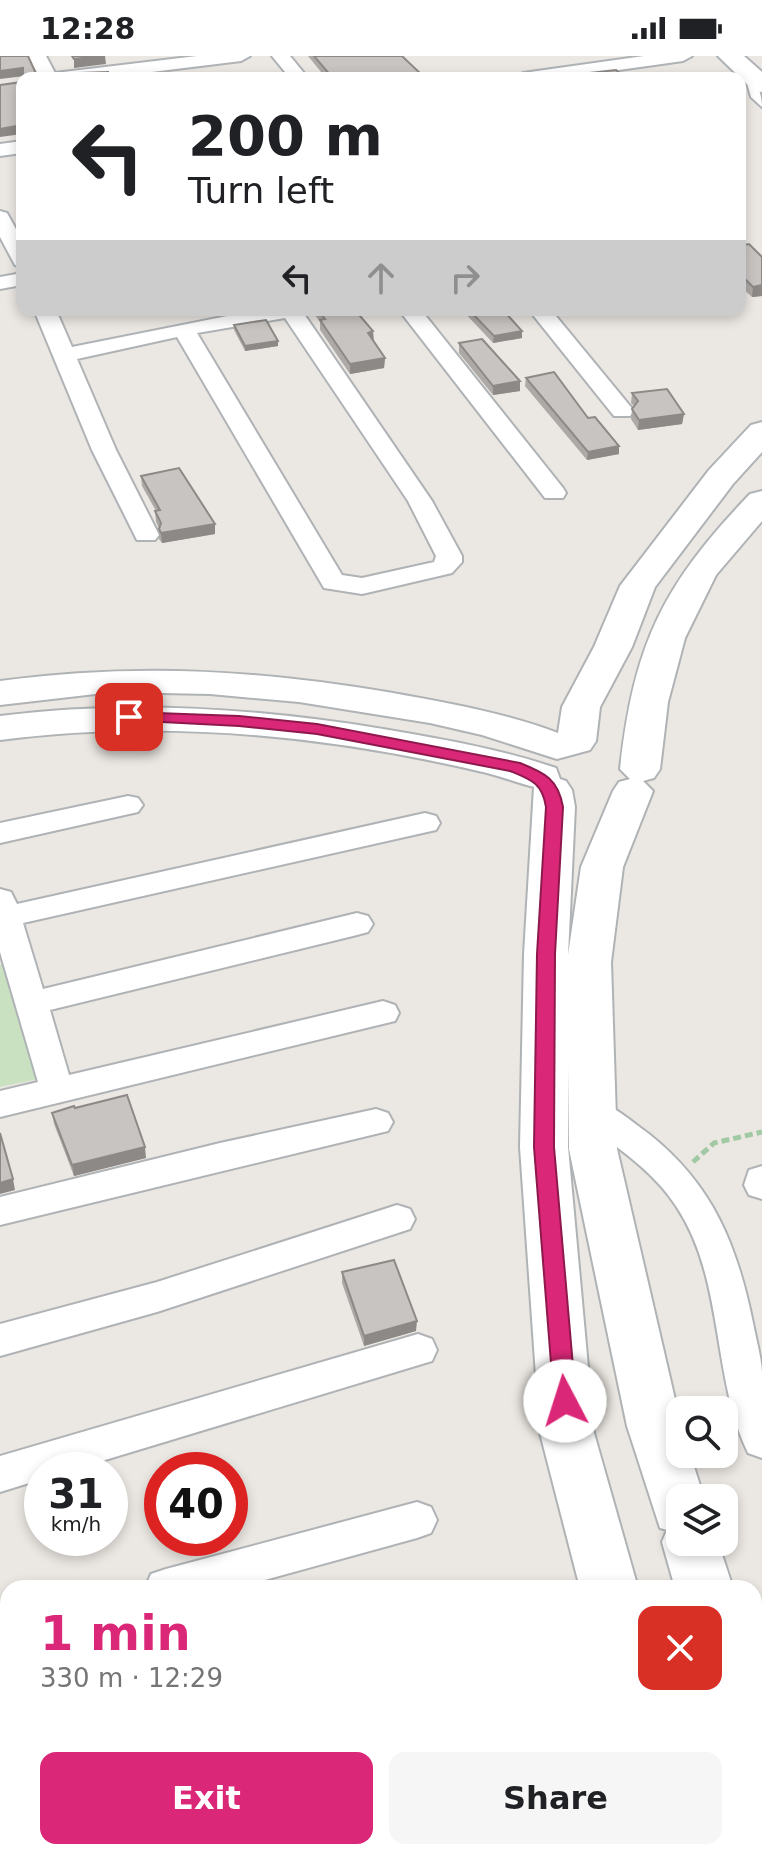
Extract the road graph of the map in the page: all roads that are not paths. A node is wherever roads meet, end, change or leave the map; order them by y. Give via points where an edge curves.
1 (241, 56) edge
2 (281, 56) edge
3 (683, 56) edge
4 (164, 60) edge
5 (747, 71) edge
6 (93, 72) edge
7 (294, 72) edge
8 (567, 72) edge
9 (762, 104) edge
10 (0, 217) edge
11 (16, 249) edge
12 (48, 316) edge
13 (258, 316) edge
14 (297, 316) edge
15 (415, 316) edge
16 (545, 316) edge
17 (183, 329) junction
18 (64, 355) junction
19 (622, 411) dead end
20 (762, 432) edge
21 (554, 493) dead end
22 (762, 501) edge
23 (146, 535) dead end
24 (4, 721) edge
25 (557, 764) junction
26 (637, 780) junction
27 (128, 805) dead end
28 (425, 823) dead end
29 (0, 833) edge
30 (2, 911) edge
31 (357, 924) dead end
32 (31, 1003) junction
33 (383, 1013) dead end
34 (57, 1090) junction
35 (0, 1104) edge
36 (592, 1111) junction
37 (376, 1122) dead end
38 (0, 1211) edge
39 (397, 1219) dead end
40 (0, 1340) edge
41 (418, 1350) dead end
42 (758, 1422) edge
43 (0, 1474) edge
44 (672, 1484) edge
45 (417, 1520) dead end
46 (694, 1556) edge
47 (196, 1580) edge
48 (607, 1580) edge
49 (702, 1580) edge

1 - 4 street
2 - 7 street
3 - 8 street
4 - 6 street
5 - 9 lane
10 - 11 street
12 - 18 street
13 - 17 street
14 - 17 street via 420,501 449,556 443,568 362,586 333,582
15 - 21 street
16 - 19 street
17 - 18 street
18 - 23 street
20 - 25 street via 638,586
22 - 26 street via 714,553 684,597 661,653 645,716
24 - 25 street via 239,721 317,729 477,758
25 - 26 street via 598,741 632,756
25 - 26 street via 570,800 618,800
25 - 48 street via 546,954 544,1147 567,1433
26 - 36 street via 602,867 589,962
27 - 29 street
28 - 30 street
30 - 32 street
31 - 32 street
32 - 34 street
33 - 34 street
34 - 35 street
36 - 42 street via 676,1180 709,1230
36 - 44 street via 593,1149 654,1426
37 - 38 street
39 - 40 street via 157,1297
41 - 43 street
45 - 47 street
46 - 49 street

